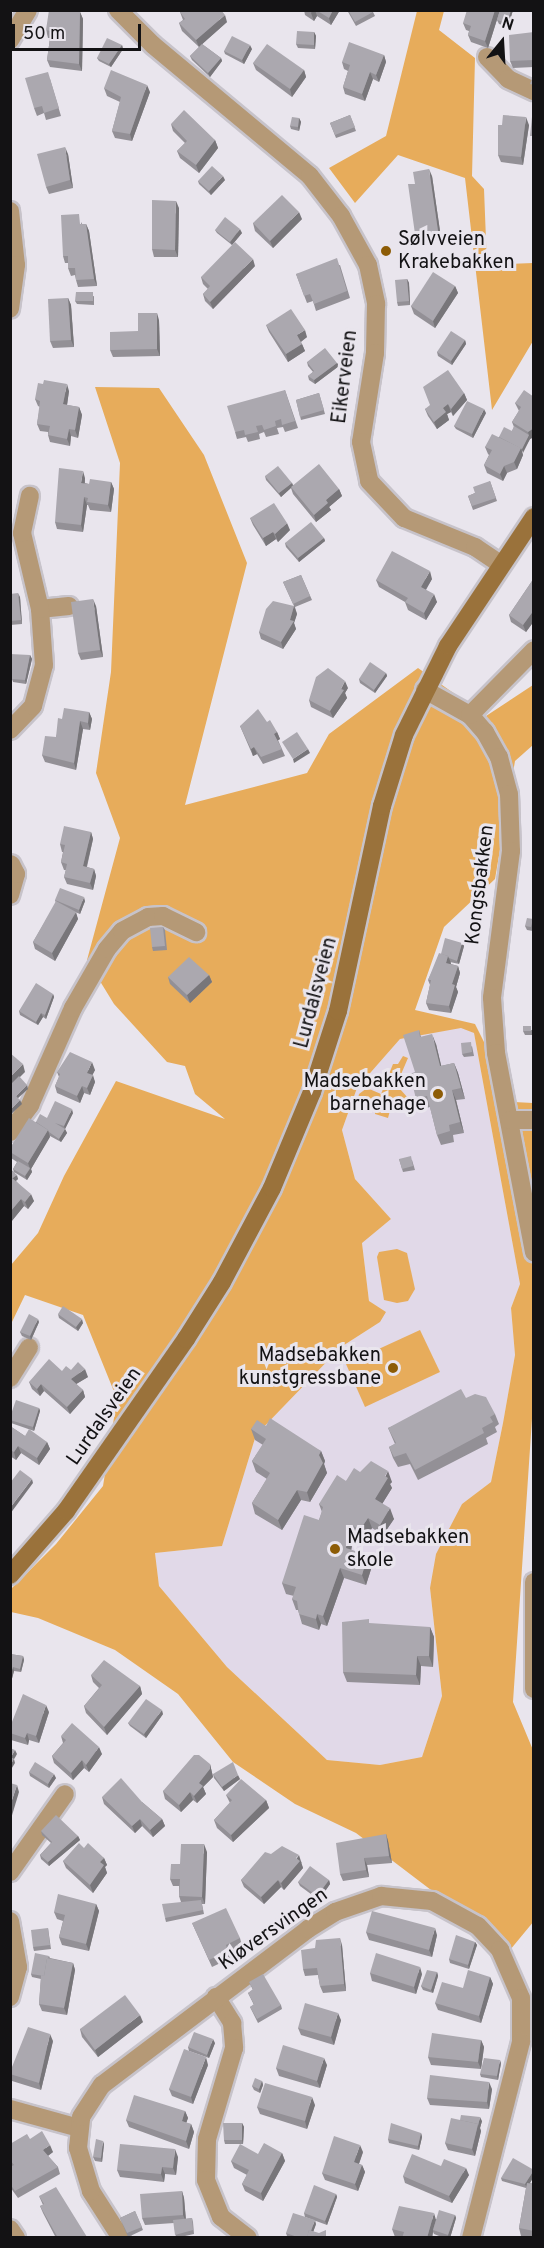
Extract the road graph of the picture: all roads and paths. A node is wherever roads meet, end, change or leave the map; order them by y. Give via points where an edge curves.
1 (28, 10) edge
2 (118, 10) edge
3 (10, 40) edge
4 (487, 57) dead end
5 (534, 91) edge
6 (10, 211) edge
7 (10, 309) edge
8 (30, 496) dead end
9 (534, 517) edge
10 (500, 564) junction
11 (69, 606) edge
12 (40, 609) junction
13 (534, 650) edge
14 (425, 690) junction
15 (470, 715) junction
16 (10, 730) edge
17 (11, 864) edge
18 (10, 895) edge
19 (196, 932) dead end
20 (510, 1120) junction
21 (534, 1120) edge
22 (10, 1132) edge
23 (534, 1252) edge
24 (29, 1348) dead end
25 (10, 1378) edge
26 (10, 1575) edge
27 (534, 1582) edge
28 (534, 1689) edge
29 (65, 1794) dead end
30 (10, 1872) edge
31 (10, 1922) edge
32 (10, 1997) edge
33 (216, 1997) junction
34 (527, 2043) edge
35 (10, 2109) edge
36 (79, 2128) junction
37 (10, 2229) edge
38 (16, 2238) edge
39 (121, 2238) edge
40 (248, 2238) edge
41 (471, 2238) edge

1 - 3 street
2 - 10 street, Eikerveien via 160,52 310,176 341,216 368,265 376,304 375,353 361,442 369,481 392,510 404,518 475,547
4 - 5 street via 508,79
6 - 7 street via 16,265
8 - 12 street via 22,533
9 - 10 main road, Lurdalsveien
10 - 14 main road, Lurdalsveien
11 - 12 street
12 - 16 street via 44,665 41,688 33,706
13 - 15 street
14 - 15 street, Kongsbakken
14 - 26 main road, Lurdalsveien via 404,735 384,797 338,1011 312,1092 272,1188 186,1339 66,1511
15 - 20 street, Kongsbakken via 499,757 512,821 492,998 496,1053
17 - 18 street via 16,874
19 - 22 street via 162,916 148,917 122,931 73,1008 30,1105
20 - 21 street
20 - 23 street, Kongsbakken
24 - 25 street
27 - 28 street
29 - 30 street
31 - 32 street via 18,1967
33 - 34 street, Kløversvingen via 335,1912 381,1896 407,1896 455,1912 478,1926 500,1950 521,1998
33 - 36 street, Kløversvingen via 108,2079 88,2103
33 - 40 street via 232,2023 234,2048 207,2139 206,2180 221,2217
34 - 41 street, Kløversvingen
35 - 36 street
36 - 39 street, Kløversvingen via 82,2171
37 - 38 street

